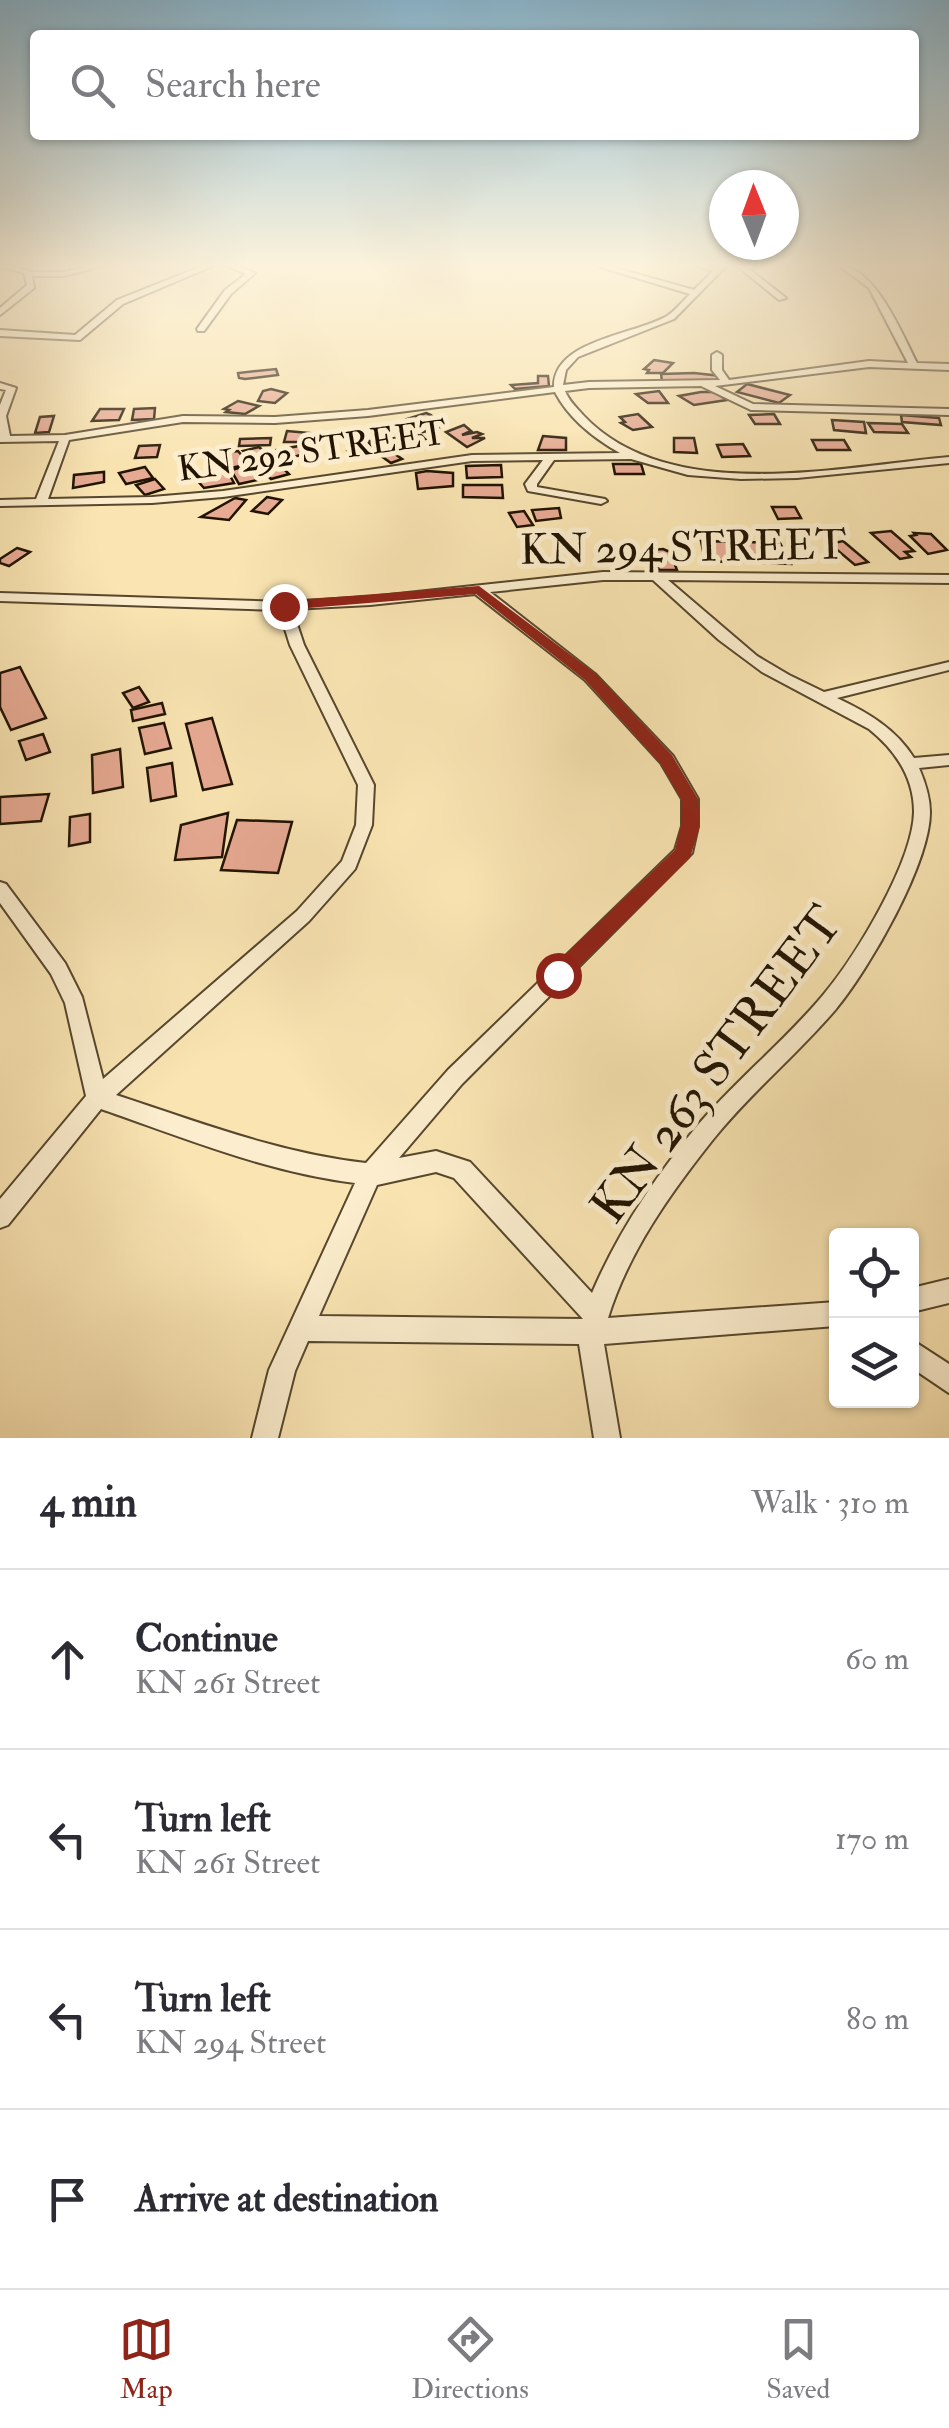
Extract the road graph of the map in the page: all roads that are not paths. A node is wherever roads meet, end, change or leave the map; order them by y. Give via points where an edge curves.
1 (84, 332) edge
2 (633, 332) edge
3 (897, 332) edge
4 (0, 333) edge
5 (717, 355) dead end
6 (914, 364) junction
7 (949, 367) edge
8 (727, 383) junction
9 (702, 384) junction
10 (0, 386) edge
11 (558, 390) junction
12 (949, 412) edge
13 (3, 438) edge
14 (64, 438) junction
15 (632, 456) junction
16 (551, 457) junction
17 (949, 460) edge
18 (601, 501) dead end
19 (41, 502) junction
20 (0, 503) edge
21 (657, 577) junction
22 (949, 579) edge
23 (479, 590) junction
24 (0, 597) edge
25 (284, 606) junction
26 (949, 666) edge
27 (823, 697) junction
28 (949, 760) edge
29 (908, 764) junction
30 (0, 890) edge
31 (97, 1098) junction
32 (370, 1175) junction
33 (0, 1217) edge
34 (949, 1290) edge
35 (919, 1298) edge
36 (829, 1314) edge
37 (594, 1324) junction
38 (300, 1328) junction
39 (919, 1359) edge
40 (949, 1380) edge
41 (265, 1438) edge
42 (607, 1438) edge

1 - 4 street via 77,338
2 - 11 street via 563,364
3 - 6 street
5 - 8 street via 717,370
6 - 7 street
6 - 8 street
8 - 9 street
9 - 11 street
9 - 12 street via 751,407
10 - 13 street via 11,388 1,416
11 - 14 street via 318,417 183,419
11 - 15 street via 594,436
13 - 14 street
14 - 19 street
15 - 16 street, KN 292 STREET
15 - 17 street via 744,476
16 - 18 street via 532,489
16 - 19 street, KN 292 STREET via 429,462 205,495
19 - 20 street, KN 292 STREET
21 - 22 street, KN 294 STREET
21 - 23 street, KN 294 STREET
21 - 27 street via 728,641
23 - 25 street, KN 294 STREET
23 - 32 street via 590,677 666,760 690,799 690,826 684,853 454,1077
24 - 25 street, KN 294 STREET
25 - 31 street via 366,786 364,826 349,864 303,916
26 - 27 street
27 - 29 street via 887,736
28 - 29 street
29 - 37 street, KN 263 STREET via 920,790 918,836 880,922 833,998 721,1114 657,1198
30 - 31 street via 75,1003
31 - 32 street via 253,1155
31 - 33 street
32 - 37 street via 446,1160 462,1170
32 - 38 street
34 - 35 street
36 - 37 street
37 - 38 street
37 - 42 street
38 - 41 street
39 - 40 street

